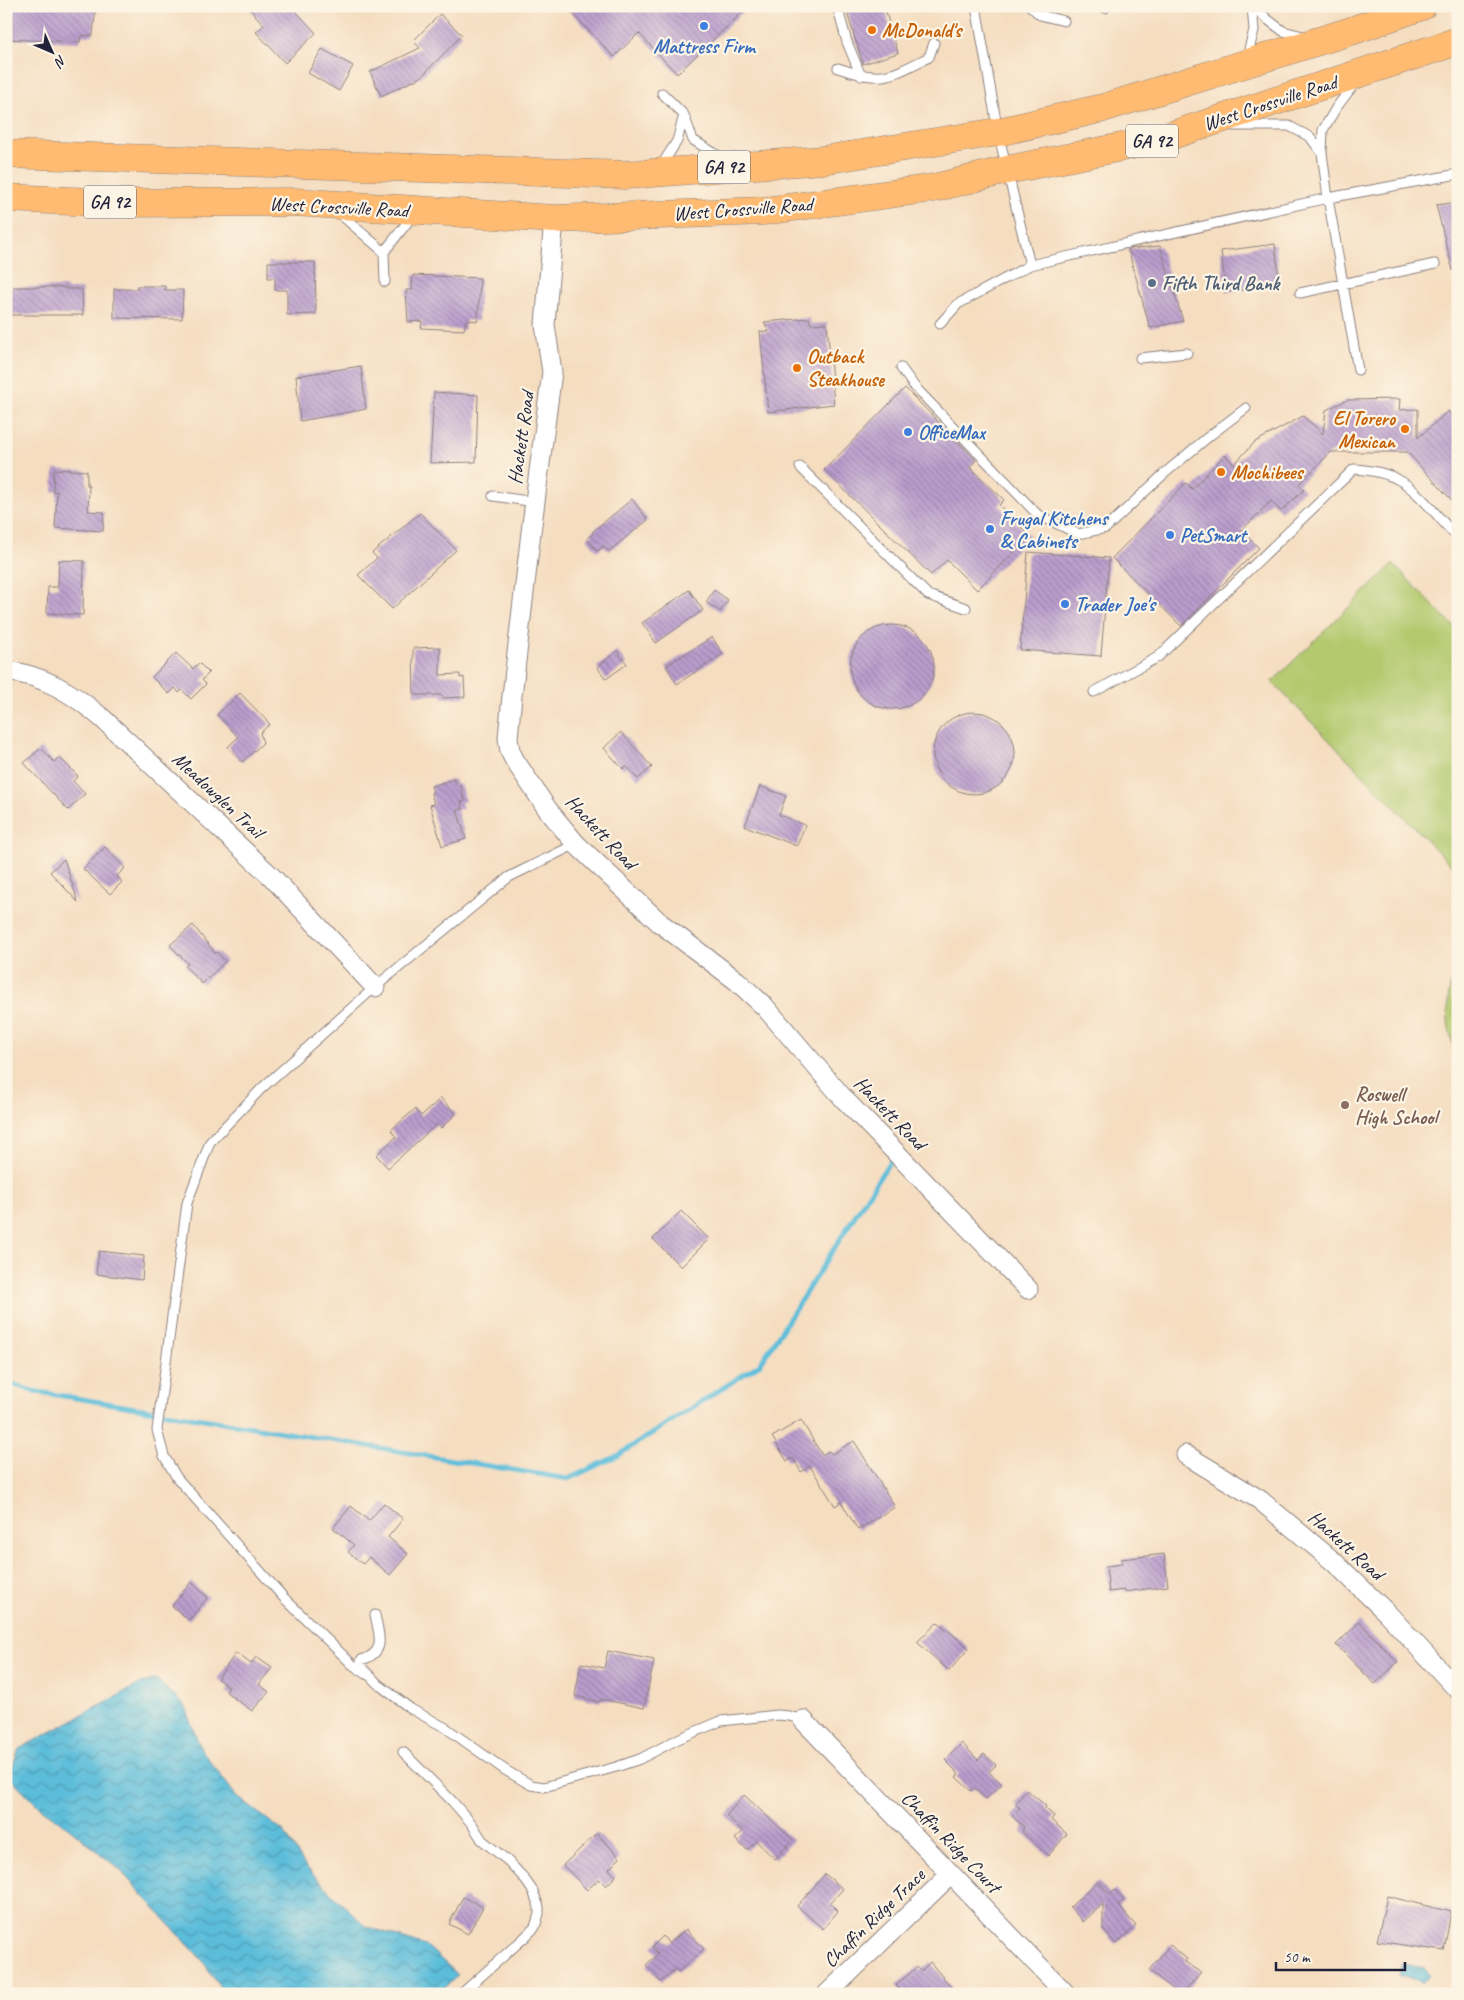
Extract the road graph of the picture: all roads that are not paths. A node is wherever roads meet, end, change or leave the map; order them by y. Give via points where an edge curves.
1 (837, 6) edge
2 (976, 6) edge
3 (1030, 6) edge
4 (1253, 6) edge
5 (1416, 7) edge
6 (1064, 21) dead end
7 (1322, 40) junction
8 (1458, 41) edge
9 (934, 43) dead end
10 (1244, 65) junction
11 (838, 68) dead end
12 (1364, 72) junction
13 (861, 76) junction
14 (662, 93) dead end
15 (684, 115) junction
16 (1201, 126) junction
17 (998, 132) junction
18 (1322, 153) junction
19 (6, 154) edge
20 (736, 166) junction
21 (1006, 170) junction
22 (656, 173) junction
23 (1458, 174) edge
24 (6, 198) edge
25 (1328, 198) junction
26 (329, 205) junction
27 (417, 210) junction
28 (554, 220) junction
29 (384, 252) junction
30 (1435, 264) dead end
31 (1030, 265) junction
32 (385, 282) dead end
33 (1342, 283) junction
34 (1300, 293) dead end
35 (940, 324) dead end
36 (1186, 353) dead end
37 (1140, 358) dead end
38 (901, 368) dead end
39 (1358, 370) dead end
40 (1246, 408) dead end
41 (800, 467) dead end
42 (493, 496) dead end
43 (535, 502) junction
44 (1458, 538) edge
45 (966, 608) dead end
46 (6, 671) edge
47 (1094, 692) dead end
48 (576, 844) junction
49 (375, 987) junction
50 (1028, 1288) dead end
51 (1186, 1455) dead end
52 (375, 1615) dead end
53 (368, 1675) junction
54 (1458, 1690) edge
55 (803, 1720) joint
56 (403, 1752) dead end
57 (951, 1874) junction
58 (461, 1994) edge
59 (827, 1994) edge
60 (1066, 1994) edge

1 - 13 lane
2 - 17 lane
3 - 6 lane via 1040,15
4 - 7 lane via 1283,31
4 - 10 lane via 1254,30
5 - 7 main road, West Crossville Road / GA 92
7 - 10 main road, West Crossville Road / GA 92
8 - 12 main road, West Crossville Road / GA 92
9 - 13 lane via 929,57 897,72 879,77
10 - 17 main road, West Crossville Road / GA 92 via 1103,108
11 - 13 lane
12 - 16 main road, West Crossville Road / GA 92
12 - 18 lane via 1323,130
14 - 15 lane
15 - 20 lane via 693,140
15 - 22 lane via 677,141
16 - 18 lane via 1289,126 1310,137
16 - 21 main road, West Crossville Road / GA 92 via 1157,140
17 - 20 main road, West Crossville Road / GA 92 via 824,160
17 - 21 lane
18 - 25 lane
19 - 22 main road, West Crossville Road / GA 92 via 626,175
20 - 22 main road, West Crossville Road / GA 92
21 - 28 main road, West Crossville Road / GA 92 via 934,188 764,211
21 - 31 lane
23 - 25 lane
24 - 26 main road, West Crossville Road / GA 92 via 115,203 294,202
25 - 31 lane
25 - 33 lane
26 - 27 main road, West Crossville Road / GA 92
26 - 29 lane
27 - 28 main road, West Crossville Road / GA 92
27 - 29 lane
28 - 43 street, Hackett Road via 546,325 552,372
29 - 32 lane
30 - 33 lane via 1389,276
31 - 35 lane via 958,304
33 - 34 lane
33 - 39 lane
36 - 37 lane
38 - 40 lane via 914,386 1038,514 1078,534 1106,528 1172,467
41 - 45 lane via 928,595
42 - 43 lane
43 - 48 street, Hackett Road via 508,738 515,761
44 - 47 lane via 1400,480 1377,471 1354,469 1158,657
46 - 49 street, Meadowglen Trail via 56,685 102,718 272,876
48 - 49 lane via 509,877
48 - 50 street, Hackett Road via 660,922 737,980 765,1007 844,1099
49 - 53 lane via 262,1088 210,1142 187,1204 157,1430 164,1456 177,1478 286,1599 353,1665
51 - 54 street, Hackett Road via 1260,1500 1334,1562 1387,1613
52 - 53 lane via 379,1645 372,1656 361,1660
53 - 55 lane via 411,1709 475,1747 505,1770 531,1785 544,1787 640,1758 721,1721 778,1715
55 - 57 street, Chaffin Ridge Court
56 - 58 lane via 452,1801 482,1840 523,1877 539,1908 534,1926 524,1938
57 - 59 street, Chaffin Ridge Trace
57 - 60 street, Chaffin Ridge Court

